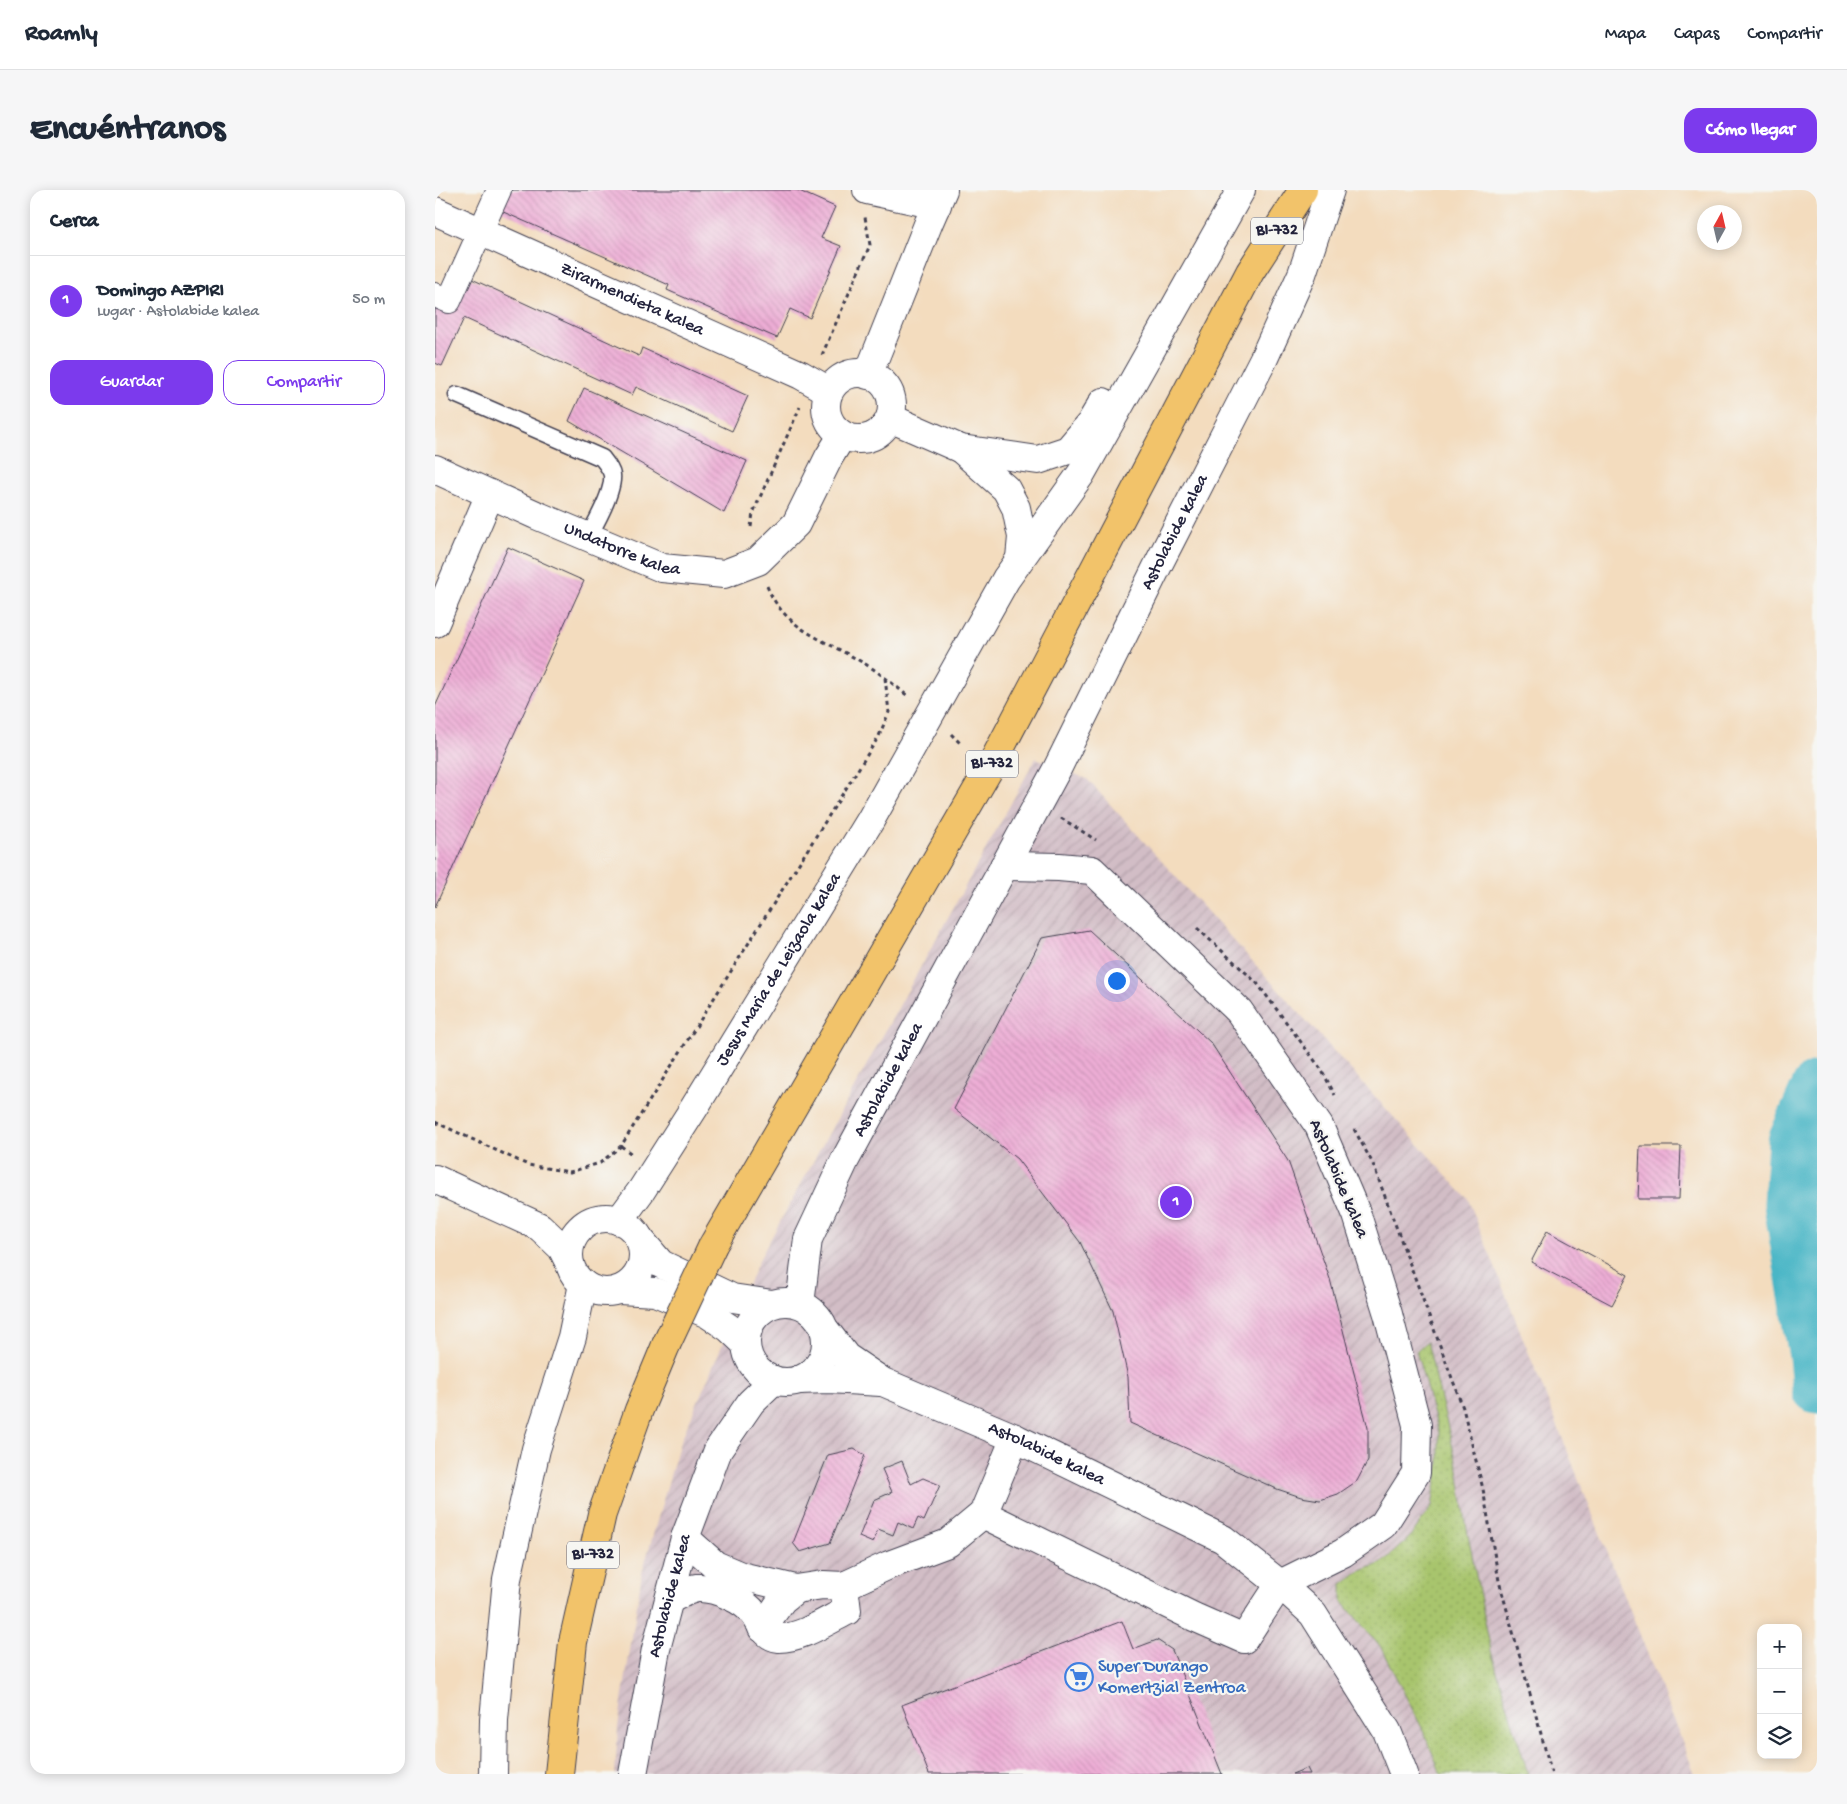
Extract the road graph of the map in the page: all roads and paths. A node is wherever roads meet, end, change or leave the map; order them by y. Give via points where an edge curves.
1 (499, 190) edge
2 (1241, 190) edge
3 (1280, 190) edge
4 (1303, 190) edge
5 (1329, 190) edge
6 (870, 191) edge
7 (940, 197) edge
8 (435, 211) edge
9 (481, 232) junction
10 (1250, 272) junction
11 (435, 295) edge
12 (1171, 315) junction
13 (868, 375) junction
14 (820, 387) junction
15 (457, 394) dead end
16 (792, 403) dead end
17 (801, 407) junction
18 (890, 418) junction
19 (842, 436) junction
20 (961, 450) junction
21 (435, 469) edge
22 (490, 494) junction
23 (588, 537) junction
24 (1020, 558) junction
25 (758, 561) junction
26 (435, 623) edge
27 (880, 673) dead end
28 (885, 678) dead end
29 (1004, 866) junction
30 (435, 1122) edge
31 (435, 1178) edge
32 (489, 1203) junction
33 (591, 1222) junction
34 (629, 1229) junction
35 (576, 1274) junction
36 (619, 1290) junction
37 (772, 1304) junction
38 (800, 1304) junction
39 (826, 1332) junction
40 (746, 1344) junction
41 (786, 1380) junction
42 (883, 1382) junction
43 (1015, 1438) junction
44 (983, 1514) junction
45 (685, 1538) junction
46 (1280, 1584) junction
47 (844, 1586) junction
48 (796, 1589) junction
49 (669, 1600) junction
50 (762, 1628) junction
51 (493, 1774) edge
52 (559, 1774) edge
53 (633, 1774) edge
54 (1404, 1774) edge

1 - 9 street
2 - 12 street, Jesus Maria de Leizaola kalea
3 - 10 main road, BI-732
4 - 10 main road, BI-732
5 - 29 street, Astolabide kalea via 1302,274 1264,358 1057,769
6 - 7 street
6 - 14 path via 864,215 870,245
7 - 13 street
8 - 9 street, Zirarmendieta kalea
9 - 11 street via 449,301
9 - 14 street, Zirarmendieta kalea via 801,375
10 - 52 main road, BI-732, bridge via 992,764 713,1245 666,1345 602,1514 573,1642
12 - 20 street via 1152,330 1069,450 1039,460
12 - 24 street, Jesus Maria de Leizaola kalea via 1081,474
13 - 14 street via 856,373
13 - 18 street via 880,381 888,392 892,405
14 - 17 path
14 - 19 street via 830,424
15 - 23 lane via 602,458 613,476 606,503
16 - 17 path
17 - 25 path via 753,513 751,531
18 - 19 street via 883,430 870,438 856,440
18 - 20 street
19 - 25 street via 795,524
20 - 24 street via 1006,490 1015,508 1022,537
21 - 22 street, Undatorre kalea
22 - 23 street, Undatorre kalea
22 - 26 street
23 - 25 street, Undatorre kalea via 662,568 724,574
24 - 34 street, Jesus Maria de Leizaola kalea via 929,713 871,821 641,1191
25 - 27 path via 771,595 787,618
28 - 30 path via 889,712 879,736 621,1146 600,1163 570,1172 528,1165
29 - 38 street, Astolabide kalea via 845,1160 808,1239
29 - 46 street, Astolabide kalea via 1092,870 1239,1011 1319,1126 1357,1215 1388,1314 1417,1425 1416,1473 1383,1525 1343,1553
31 - 32 street
32 - 33 street via 540,1221 561,1224
32 - 35 street via 540,1227 562,1248
33 - 34 street via 609,1218
33 - 35 street via 578,1230 572,1240 569,1252
34 - 36 street via 642,1249 642,1262 629,1284
34 - 37 street via 661,1264 732,1298
35 - 36 street via 594,1290
35 - 51 street via 572,1337 535,1450 507,1579 494,1720
36 - 40 street via 655,1292 699,1310 729,1328
37 - 38 street via 786,1301
37 - 40 street via 751,1322
38 - 39 street via 821,1320
39 - 41 street via 827,1344 818,1367 809,1375
39 - 42 street, Astolabide kalea via 845,1357
40 - 41 street via 754,1367 763,1375
41 - 42 street, Astolabide kalea via 829,1378
41 - 45 street, Astolabide kalea via 751,1402 718,1450
42 - 43 street, Astolabide kalea
43 - 44 street
43 - 46 street, Astolabide kalea via 1223,1539
44 - 46 street via 1244,1638
44 - 47 street via 948,1543
45 - 48 street via 715,1565 741,1576
45 - 49 street, Astolabide kalea
46 - 54 street, Astolabide kalea via 1313,1614 1387,1731
47 - 48 street
47 - 50 street via 847,1611 795,1636 776,1638
48 - 50 street via 782,1600
49 - 50 street via 696,1588 712,1589 733,1596 755,1614
49 - 53 street, Astolabide kalea via 656,1649

